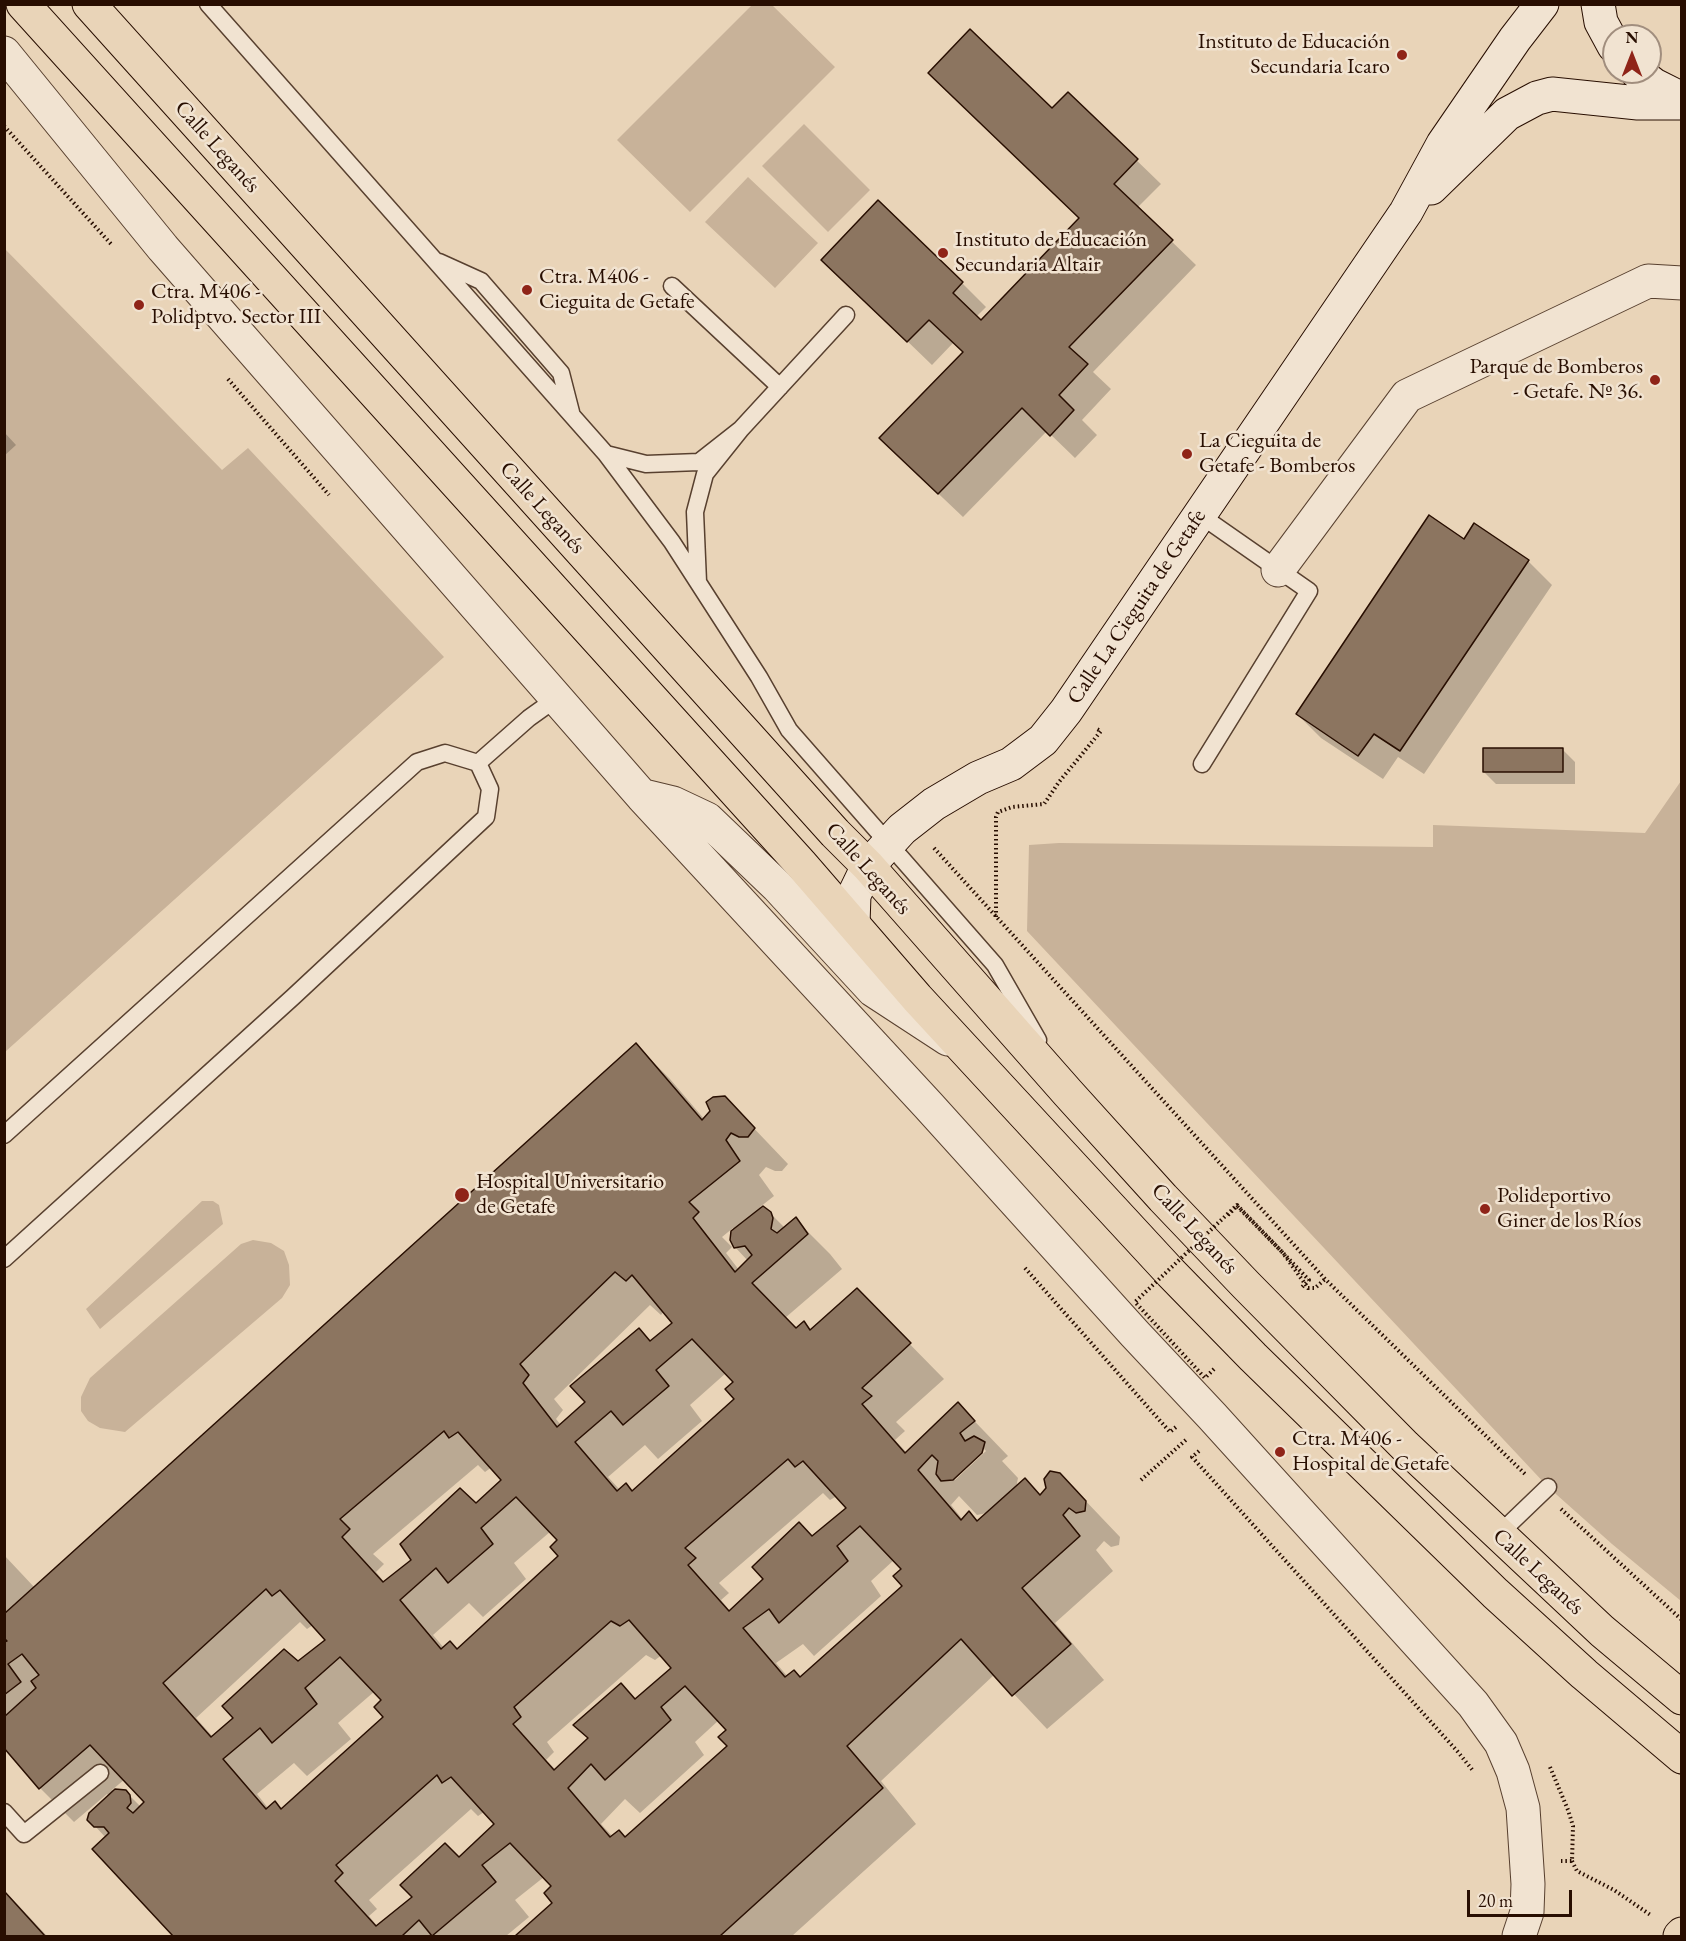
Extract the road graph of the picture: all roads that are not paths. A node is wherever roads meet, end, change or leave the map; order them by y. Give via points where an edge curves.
1 (23, 4) edge
2 (89, 4) edge
3 (208, 4) edge
4 (1542, 4) edge
5 (1598, 4) edge
6 (1603, 24) edge
7 (4, 53) edge
8 (1653, 84) edge
9 (1682, 101) edge
10 (1406, 212) junction
11 (1682, 283) edge
12 (672, 286) dead end
13 (846, 315) dead end
14 (780, 387) junction
15 (741, 429) junction
16 (606, 454) junction
17 (1200, 515) junction
18 (1278, 570) junction
19 (698, 583) junction
20 (557, 698) junction
21 (478, 763) junction
22 (1202, 764) dead end
23 (642, 796) junction
24 (878, 855) junction
25 (853, 924) junction
26 (964, 1048) junction
27 (4, 1135) edge
28 (4, 1259) edge
29 (1548, 1486) dead end
30 (1498, 1535) junction
31 (1682, 1698) edge
32 (1682, 1757) edge
33 (100, 1773) dead end
34 (4, 1812) edge
35 (1519, 1936) edge

1 - 25 highway, Calle Leganés
2 - 24 highway, Calle Leganés via 819,815
3 - 16 lane via 432,258 481,280 561,373 572,416
4 - 10 street, Calle La Cieguita de Getafe via 1443,144
5 - 6 street
7 - 20 street via 163,249
8 - 9 street
9 - 10 street, Calle La Cieguita de Getafe via 1638,103 1552,93 1537,98 1507,114
10 - 17 street, Calle La Cieguita de Getafe
11 - 18 street via 1648,281 1407,396
12 - 14 lane
13 - 14 lane
14 - 15 lane
15 - 16 lane via 699,462 646,464
15 - 19 lane via 705,474 695,512
16 - 19 lane
17 - 18 lane
17 - 24 street, Calle La Cieguita de Getafe via 1043,740 1011,764 934,804 902,829
18 - 22 lane via 1309,591
19 - 24 lane via 789,730
20 - 21 lane
20 - 23 street
21 - 27 lane via 445,753 417,762
21 - 28 lane via 490,789 486,817
23 - 26 street, Calle Leganés via 673,803 707,819 777,886 873,990
23 - 35 street via 1212,1416 1483,1718 1501,1743 1523,1808 1528,1884 1527,1912
24 - 25 street, Calle La Cieguita de Getafe via 854,895
24 - 30 highway, Calle Leganés via 1068,1093 1163,1198 1405,1446
25 - 26 highway, Calle Leganés
26 - 32 highway, Calle Leganés via 1253,1357 1495,1593
29 - 30 lane
30 - 31 highway, Calle Leganés
33 - 34 lane via 24,1834

